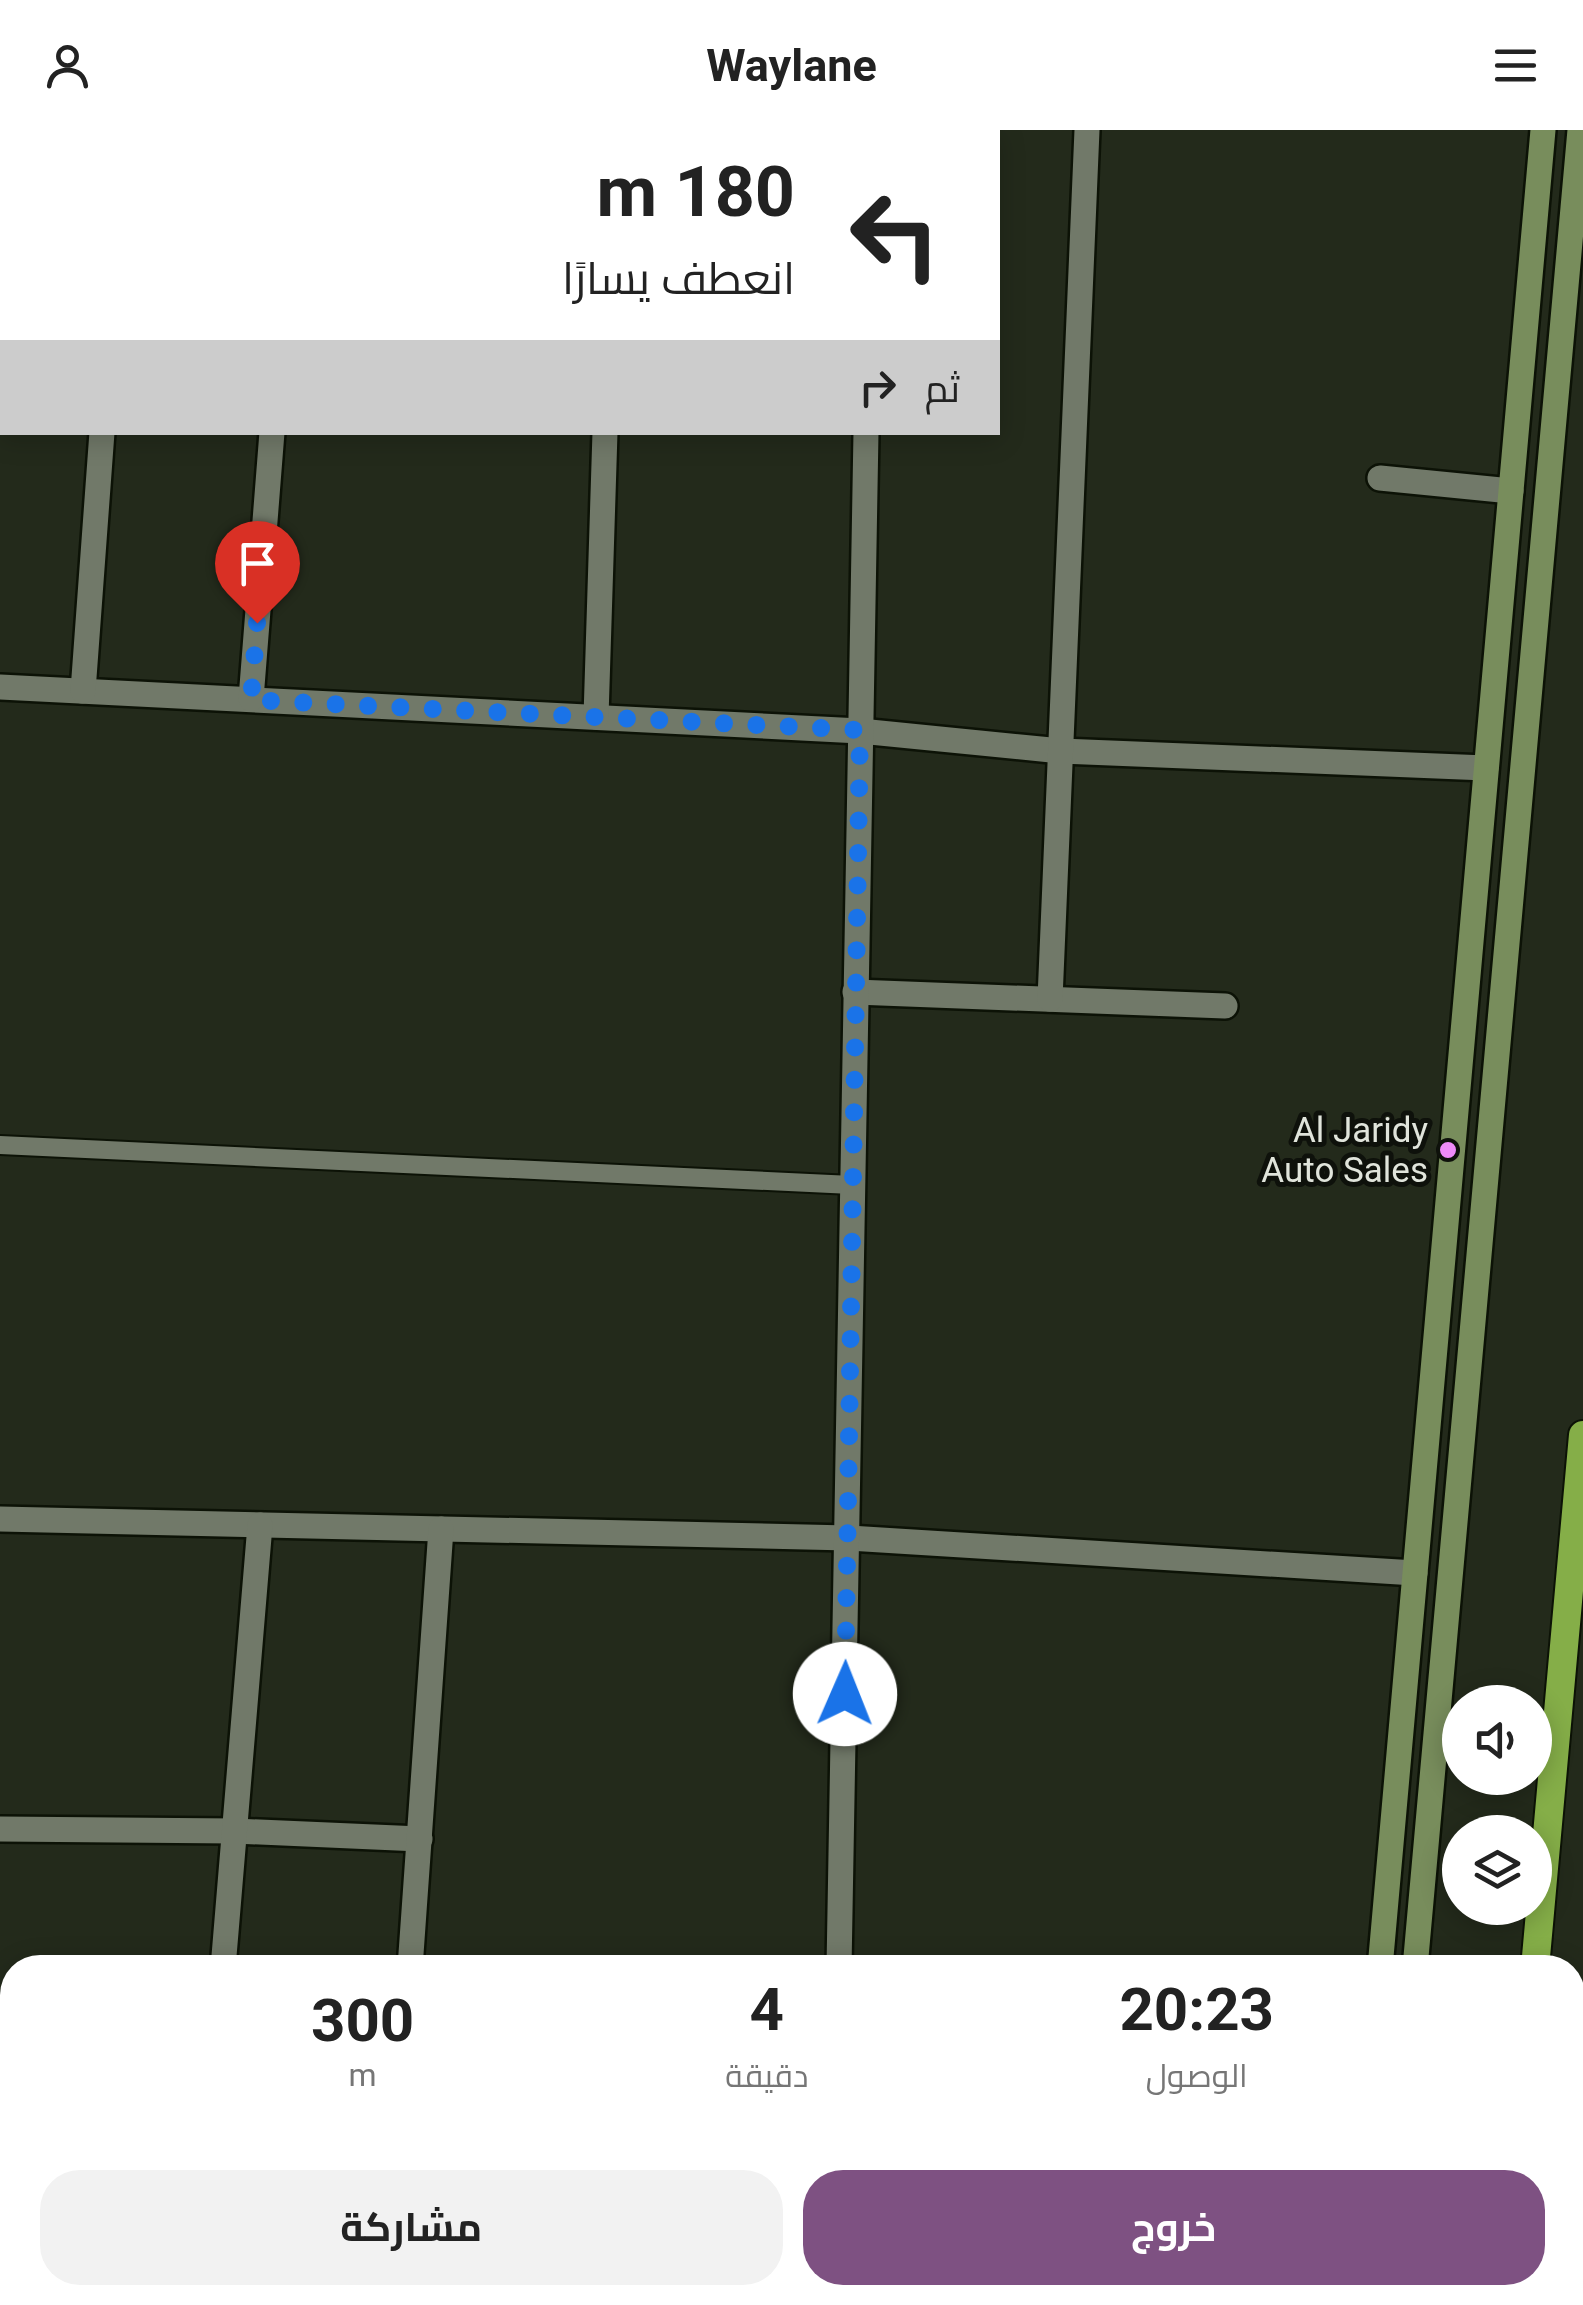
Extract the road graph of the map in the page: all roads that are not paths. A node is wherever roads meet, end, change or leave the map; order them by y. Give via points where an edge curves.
1 (1087, 130) edge
2 (1543, 130) edge
3 (1580, 130) edge
4 (102, 435) edge
5 (272, 435) edge
6 (605, 435) edge
7 (866, 435) edge
8 (1380, 478) dead end
9 (1511, 491) junction
10 (0, 687) edge
11 (83, 691) junction
12 (251, 700) junction
13 (596, 717) junction
14 (860, 730) junction
15 (1061, 751) junction
16 (1486, 768) junction
17 (855, 992) junction
18 (1050, 999) junction
19 (1225, 1006) dead end
20 (0, 1145) edge
21 (852, 1185) junction
22 (1583, 1435) edge
23 (0, 1519) edge
24 (260, 1525) junction
25 (441, 1529) junction
26 (849, 1538) junction
27 (1415, 1573) junction
28 (0, 1830) edge
29 (235, 1832) junction
30 (420, 1838) junction
31 (224, 1955) edge
32 (411, 1955) edge
33 (839, 1955) edge
34 (1381, 1955) edge
35 (1416, 1955) edge
36 (1536, 1955) edge

1 - 15 street
2 - 9 main road
3 - 35 main road
4 - 11 street
5 - 12 street
6 - 13 street
7 - 14 street
8 - 9 street
9 - 16 main road
10 - 11 street
11 - 12 street
12 - 13 street
13 - 14 street
14 - 15 street
14 - 17 street
15 - 16 street
15 - 18 street
16 - 27 main road
17 - 18 street
17 - 21 street
18 - 19 street
20 - 21 lane
21 - 26 street
22 - 36 highway
23 - 24 street
24 - 25 street
24 - 29 street
25 - 26 street
25 - 30 street
26 - 27 street
26 - 33 street
27 - 34 main road
28 - 29 street
29 - 30 street
29 - 31 street
30 - 32 street

